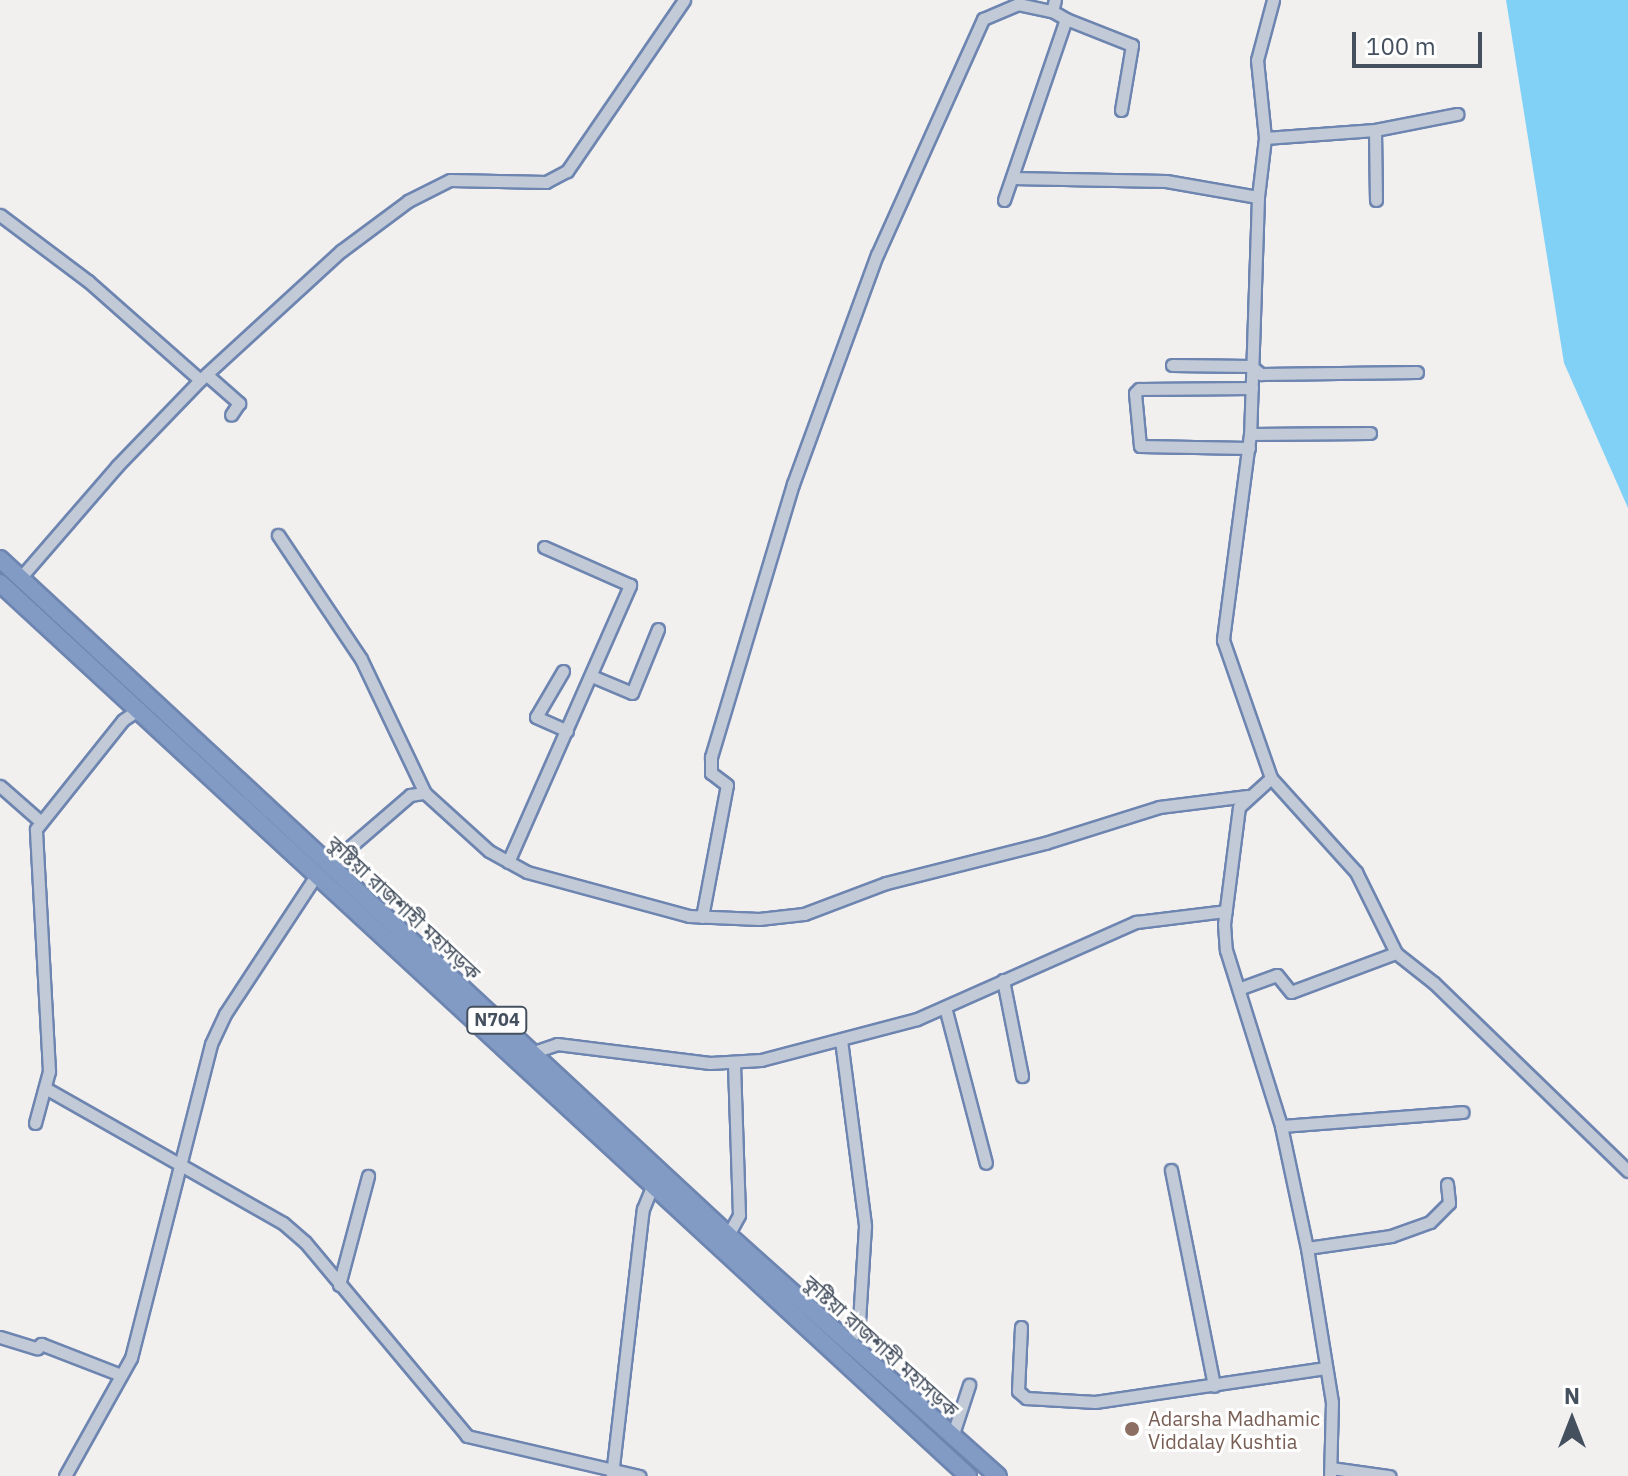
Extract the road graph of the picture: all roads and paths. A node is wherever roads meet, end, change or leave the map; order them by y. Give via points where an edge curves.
1 (684, 0) edge
2 (1273, 0) edge
3 (1054, 6) edge
4 (1066, 19) junction
5 (1121, 110) dead end
6 (1457, 114) dead end
7 (1375, 130) junction
8 (1265, 138) junction
9 (1012, 178) junction
10 (1258, 197) junction
11 (1004, 200) dead end
12 (1376, 200) dead end
13 (0, 215) edge
14 (1172, 365) dead end
15 (1251, 366) junction
16 (1417, 372) dead end
17 (204, 378) junction
18 (1252, 388) junction
19 (231, 415) dead end
20 (1370, 433) dead end
21 (1250, 434) junction
22 (1249, 448) junction
23 (278, 535) dead end
24 (544, 547) dead end
25 (0, 559) edge
26 (21, 577) junction
27 (0, 583) edge
28 (658, 629) dead end
29 (563, 671) dead end
30 (594, 677) junction
31 (138, 710) junction
32 (567, 731) junction
33 (1271, 778) junction
34 (0, 786) edge
35 (425, 793) junction
36 (1247, 796) junction
37 (40, 821) junction
38 (292, 843) junction
39 (508, 862) junction
40 (329, 865) junction
41 (315, 877) junction
42 (1225, 911) junction
43 (702, 917) junction
44 (1396, 953) junction
45 (1003, 980) junction
46 (1241, 988) junction
47 (945, 1007) junction
48 (841, 1040) junction
49 (534, 1052) junction
50 (734, 1063) junction
51 (1022, 1076) dead end
52 (47, 1089) junction
53 (1462, 1112) dead end
54 (35, 1123) dead end
55 (1281, 1126) junction
56 (181, 1162) junction
57 (986, 1163) dead end
58 (1171, 1170) dead end
59 (1628, 1171) edge
60 (368, 1176) dead end
61 (1447, 1184) dead end
62 (652, 1187) junction
63 (696, 1205) junction
64 (683, 1217) junction
65 (728, 1235) junction
66 (1307, 1248) junction
67 (339, 1285) junction
68 (1021, 1327) dead end
69 (0, 1337) edge
70 (849, 1343) junction
71 (1326, 1368) junction
72 (121, 1375) junction
73 (969, 1385) dead end
74 (1214, 1386) junction
75 (952, 1437) junction
76 (969, 1452) junction
77 (961, 1470) edge
78 (1330, 1472) edge
79 (612, 1473) edge
80 (65, 1476) edge
81 (639, 1476) edge
82 (998, 1476) edge
83 (1389, 1476) edge

1 - 17 street via 604,124 558,178 450,180 408,201 341,251
2 - 8 street via 1257,60
3 - 4 street
3 - 43 street via 1018,4 983,19 877,255 793,484 711,757 711,773 727,785
4 - 5 street via 1132,45
4 - 9 street
6 - 7 street
7 - 8 street
7 - 12 street
8 - 10 street
9 - 10 street via 1166,181
9 - 11 street
10 - 15 street
13 - 17 street
14 - 15 street
15 - 16 street via 1261,374
15 - 18 street
17 - 19 street via 239,403
17 - 26 street via 117,466
18 - 21 street
18 - 22 street via 1135,393 1140,446
20 - 21 street
21 - 22 street
22 - 33 street via 1223,640
23 - 35 street via 361,659
24 - 30 street via 630,585
25 - 26 highway, কুষ্টিয়া রাজশাহী মহাসড়ক / N704
26 - 38 highway, কুষ্টিয়া রাজশাহী মহাসড়ক / N704
27 - 31 highway, কুষ্টিয়া রাজশাহী মহাসড়ক / N704
28 - 30 street via 632,693
29 - 32 street via 536,715
30 - 32 street
31 - 37 street
31 - 38 highway, কুষ্টিয়া রাজশাহী মহাসড়ক / N704
32 - 39 street
33 - 36 street
33 - 44 street via 1356,872
34 - 37 street
35 - 39 street
35 - 40 street via 410,795
36 - 42 street via 1236,819
36 - 43 street via 1159,807 1045,843 886,883 804,914
37 - 52 street via 34,834
38 - 40 highway, কুষ্টিয়া রাজশাহী মহাসড়ক / N704
38 - 41 highway, কুষ্টিয়া রাজশাহী মহাসড়ক / N704
39 - 43 street via 579,888
40 - 49 highway, কুষ্টিয়া রাজশাহী মহাসড়ক / N704
41 - 56 street via 225,1014 196,1092
41 - 62 highway, কুষ্টিয়া রাজশাহী মহাসড়ক / N704
42 - 45 street via 1136,922
42 - 46 street via 1226,950
44 - 46 street via 1291,992 1277,975
44 - 59 street via 1434,983
45 - 47 street
45 - 51 street
46 - 55 street
47 - 48 street
47 - 57 street
48 - 50 street
48 - 70 street via 865,1226 859,1321
49 - 50 street via 543,1046 584,1046
49 - 63 highway, কুষ্টিয়া রাজশাহী মহাসড়ক / N704
50 - 65 street via 739,1215
52 - 54 street
52 - 56 street
53 - 55 street
55 - 66 street
56 - 67 street via 283,1223
56 - 72 street via 151,1296
58 - 74 street
60 - 67 street
61 - 66 street via 1449,1203 1430,1222 1391,1236
62 - 64 highway, কুষ্টিয়া রাজশাহী মহাসড়ক / N704
62 - 79 street via 643,1209
63 - 64 highway
63 - 65 highway, কুষ্টিয়া রাজশাহী মহাসড়ক / N704
64 - 77 highway, কুষ্টিয়া রাজশাহী মহাসড়ক / N704
65 - 70 highway, কুষ্টিয়া রাজশাহী মহাসড়ক / N704
66 - 71 street
67 - 79 street via 467,1436
68 - 74 street via 1018,1391 1026,1398 1095,1402
69 - 72 street via 37,1348 41,1344
70 - 75 highway, কুষ্টিয়া রাজশাহী মহাসড়ক / N704
71 - 74 street
71 - 78 street
72 - 80 street
73 - 75 street
75 - 76 highway, কুষ্টিয়া রাজশাহী মহাসড়ক / N704
76 - 77 highway
76 - 82 highway, কুষ্টিয়া রাজশাহী মহাসড়ক / N704
78 - 83 street
79 - 81 street

